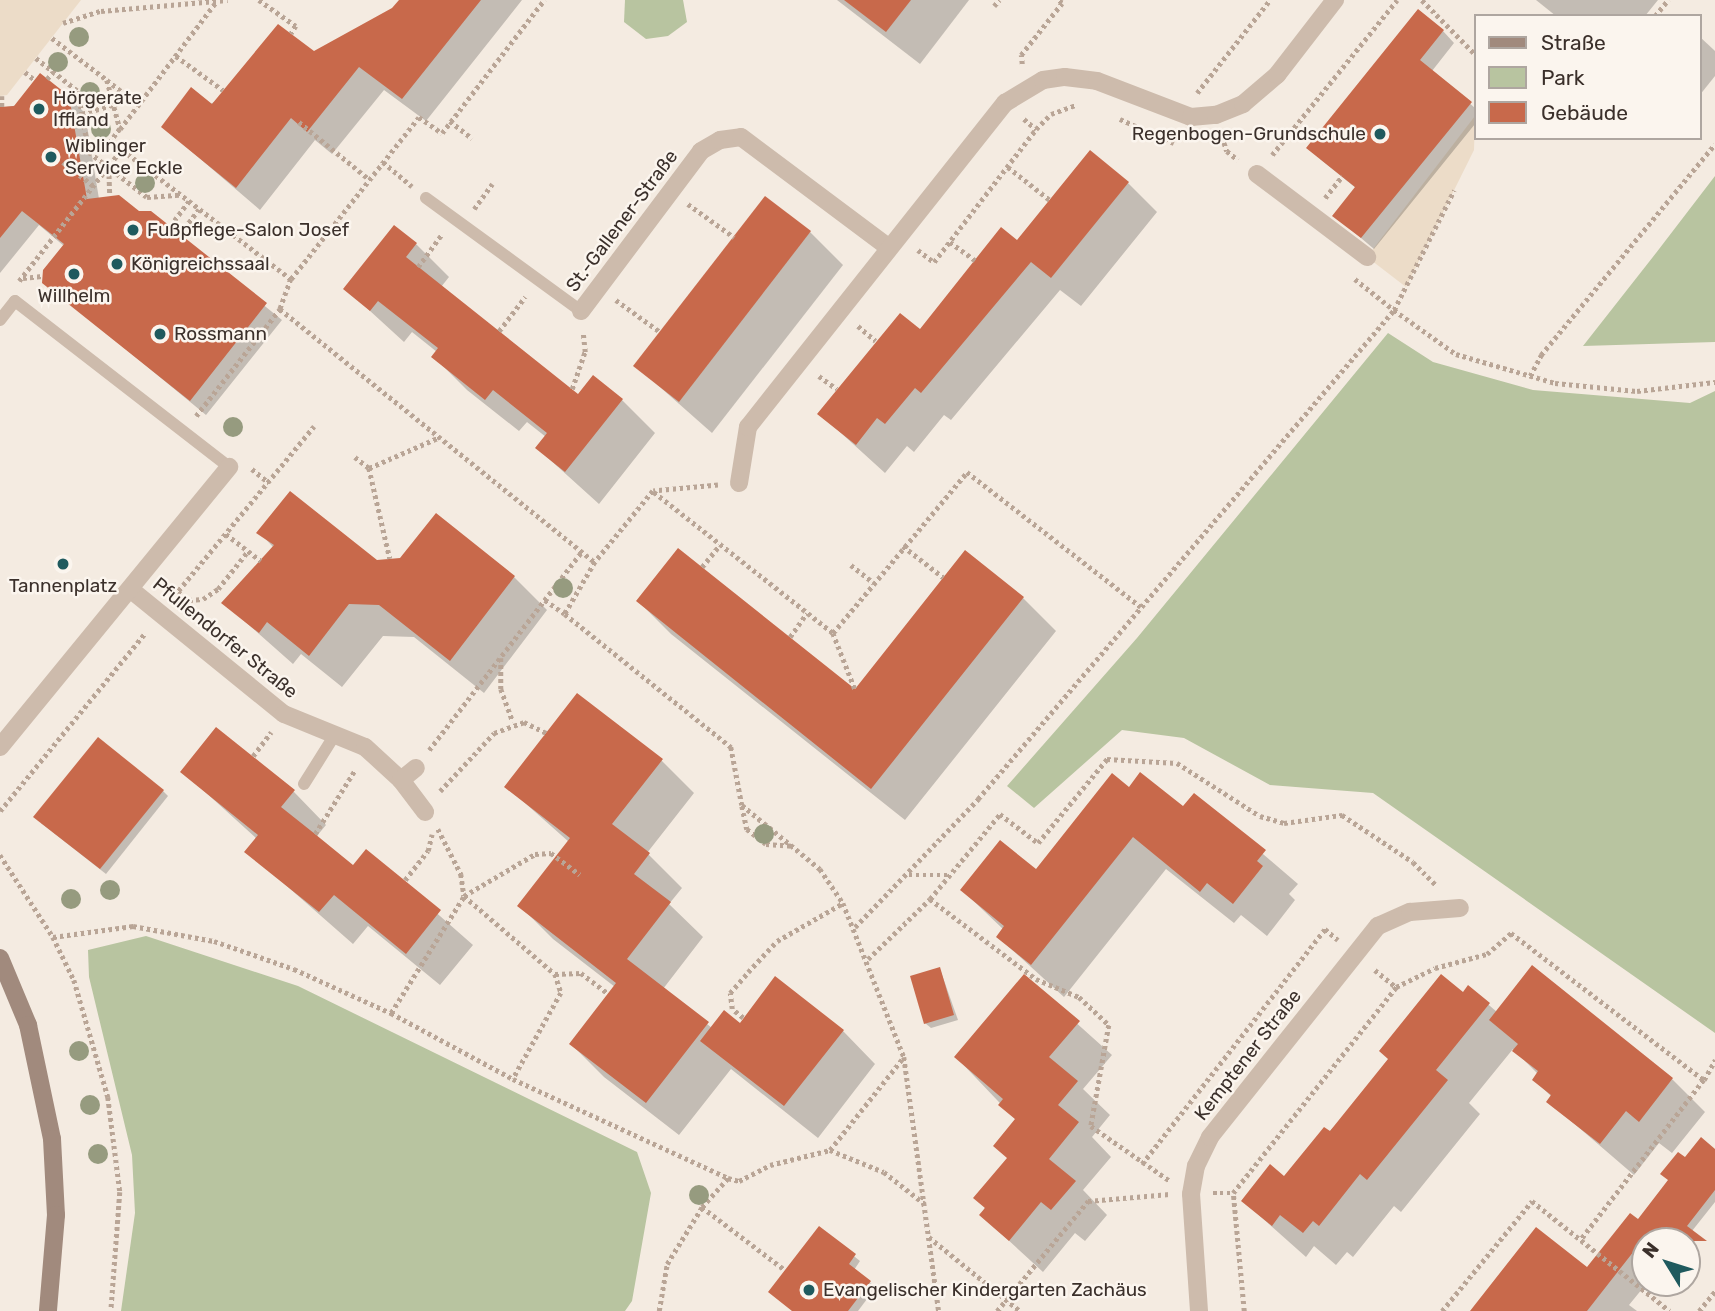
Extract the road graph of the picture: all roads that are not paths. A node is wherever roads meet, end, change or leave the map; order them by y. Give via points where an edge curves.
1 (1335, 0) edge
2 (1257, 174) road end
3 (426, 198) road end
4 (893, 241) junction
5 (1367, 257) dead end
6 (581, 311) joint
7 (0, 320) edge
8 (229, 467) joint
9 (739, 482) road end
10 (130, 589) junction
11 (336, 733) junction
12 (0, 747) edge
13 (416, 768) road end
14 (401, 780) junction
15 (304, 784) dead end
16 (419, 804) road end
17 (1460, 908) road end
18 (0, 958) edge
19 (47, 1311) edge
20 (1199, 1311) edge

1 - 4 street via 1276,75 1243,104 1216,115 1182,114 1097,81 1065,77 1025,88 1005,103
2 - 5 street
3 - 6 lane, St.-Gallener-Straße
4 - 6 street, St.-Gallener-Straße via 741,137 720,140 701,151
4 - 9 street via 748,427
7 - 8 lane via 15,301
8 - 10 street, Pfullendorfer Straße
10 - 11 street, Pfullendorfer Straße via 284,714
10 - 12 street, Pfullendorfer Straße
11 - 14 street, Pfullendorfer Straße via 366,747
11 - 15 lane
13 - 14 street
14 - 16 street, Pfullendorfer Straße
17 - 20 street, Kemptener Straße via 1393,917 1378,926 1210,1137 1196,1166 1191,1194
18 - 19 street via 28,1025 52,1139 56,1214

